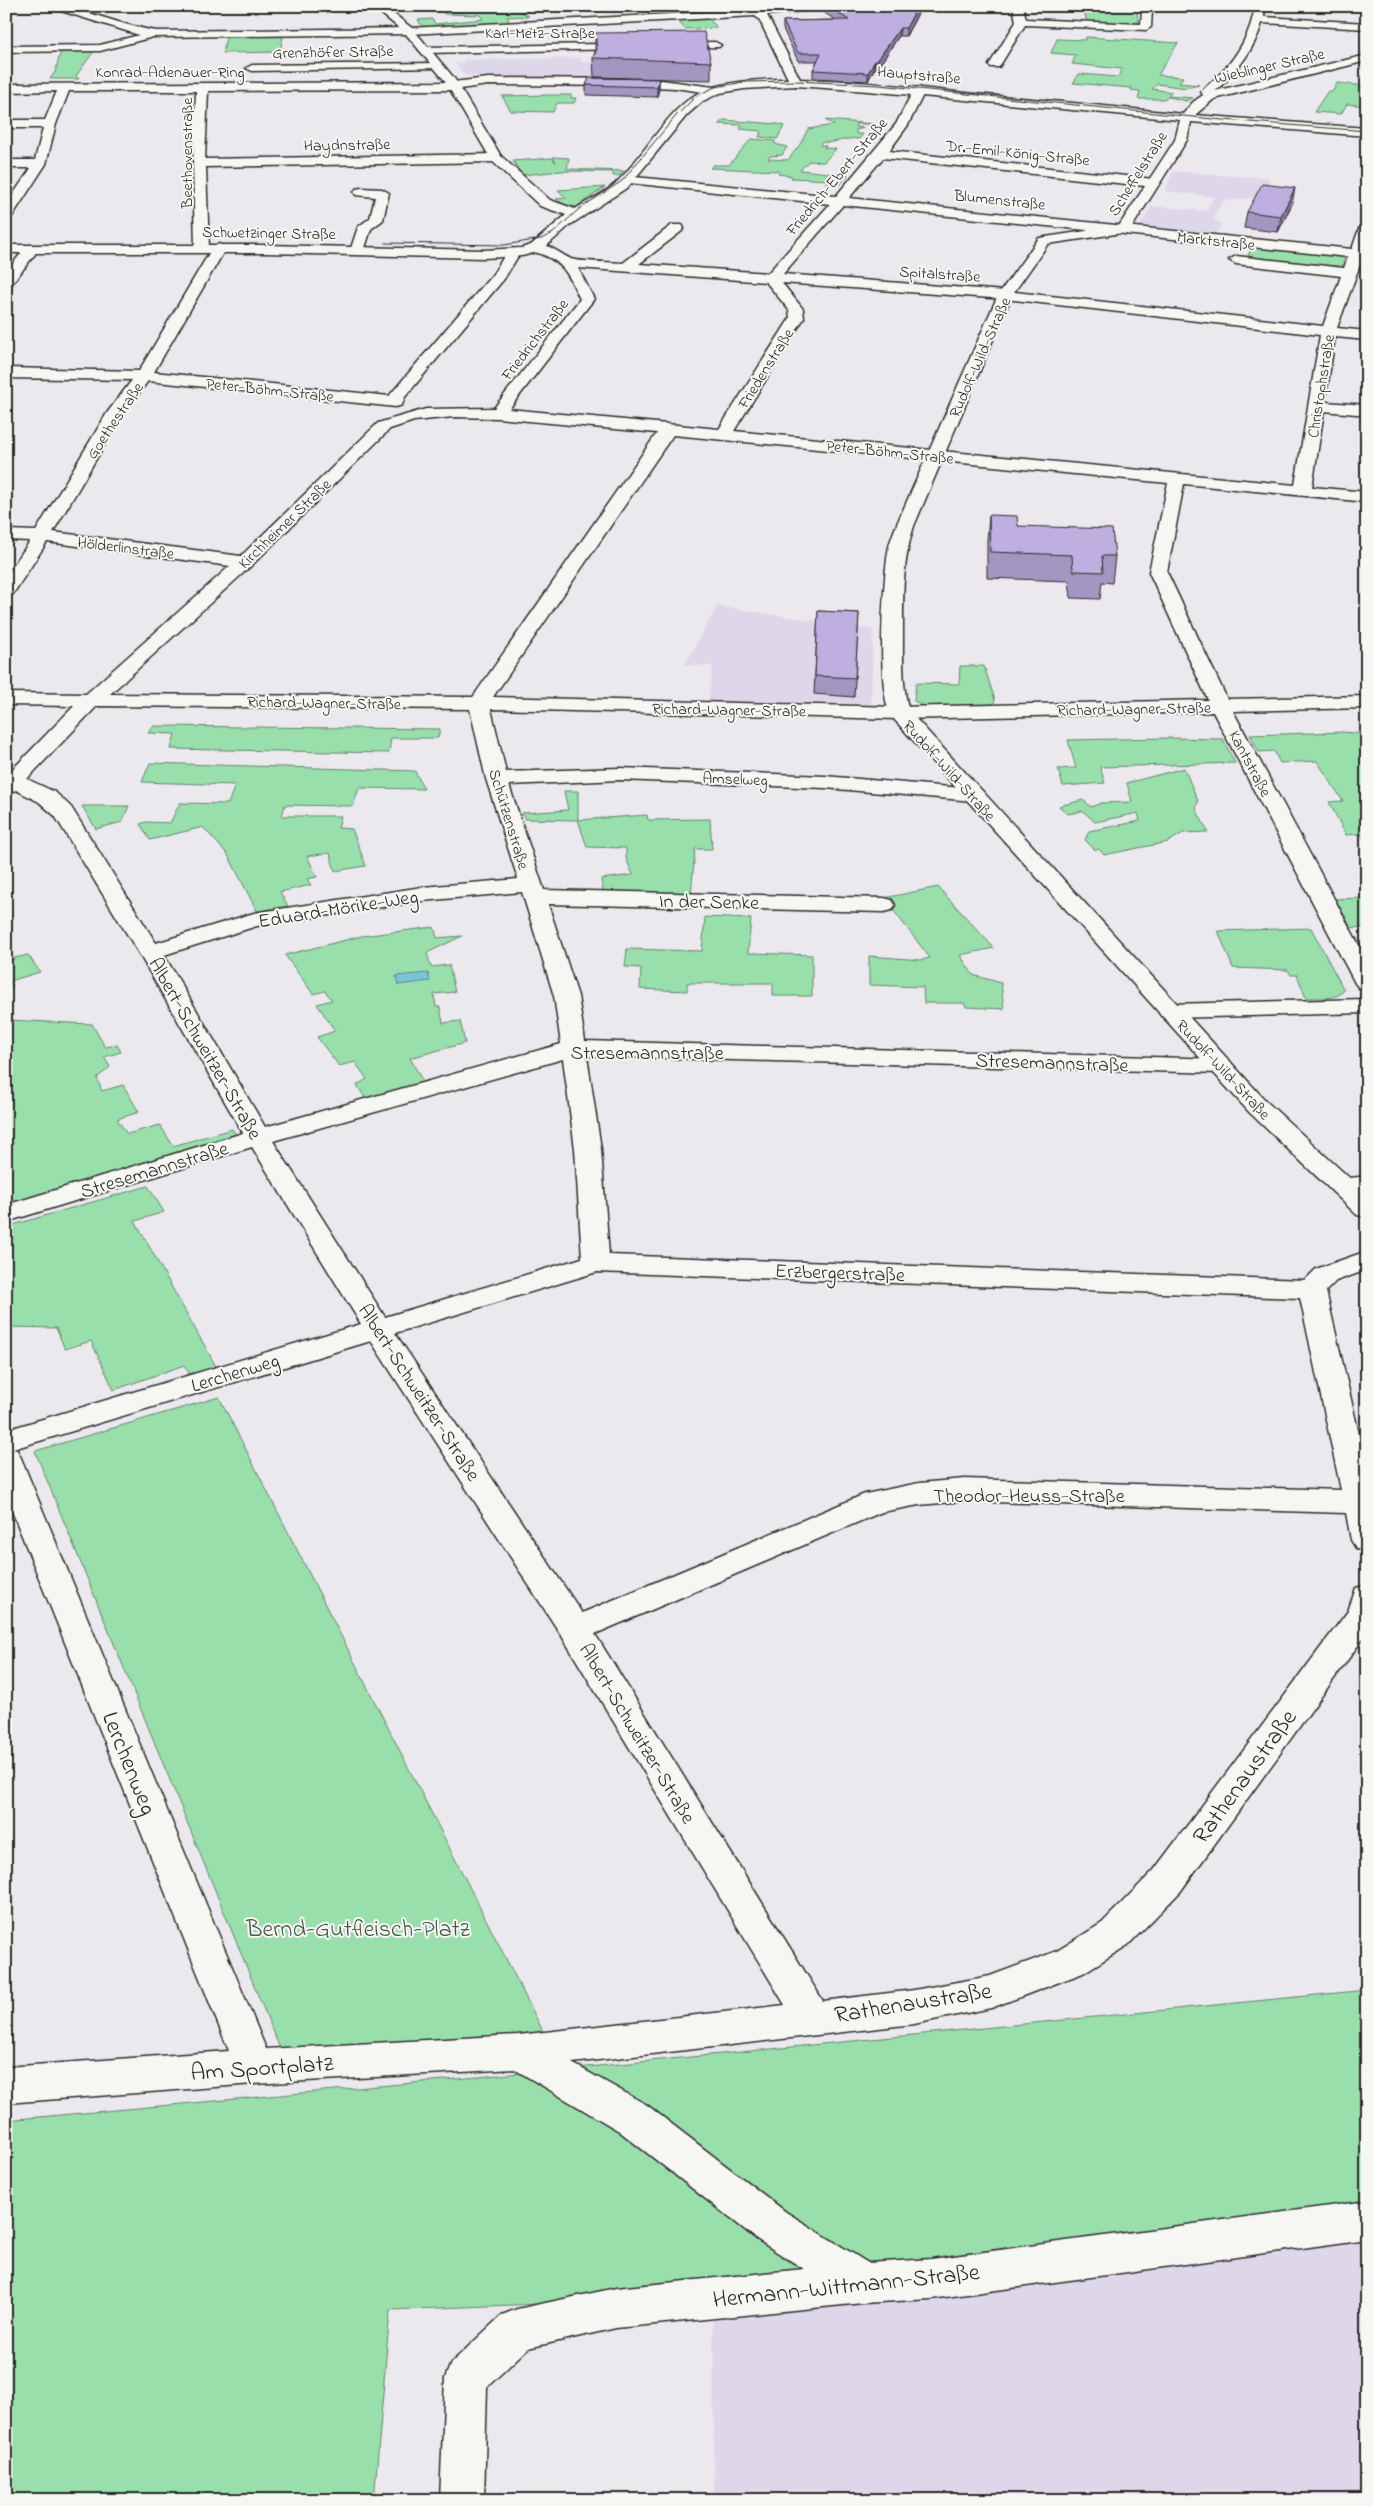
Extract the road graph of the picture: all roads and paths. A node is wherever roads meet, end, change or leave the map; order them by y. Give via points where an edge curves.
1 (13, 6) edge
2 (50, 6) edge
3 (93, 6) edge
4 (377, 6) edge
5 (747, 6) edge
6 (822, 6) edge
7 (1018, 6) edge
8 (1144, 6) edge
9 (1260, 6) edge
10 (6, 8) edge
11 (580, 11) dead end
12 (68, 12) junction
13 (758, 13) junction
14 (1259, 20) junction
15 (593, 22) junction
16 (1020, 22) junction
17 (1367, 26) edge
18 (409, 30) junction
19 (157, 34) junction
20 (715, 45) dead end
21 (6, 49) edge
22 (425, 50) junction
23 (1367, 58) edge
24 (438, 66) junction
25 (239, 68) dead end
26 (1006, 70) dead end
27 (796, 84) junction
28 (453, 86) junction
29 (6, 88) edge
30 (64, 88) junction
31 (202, 88) junction
32 (717, 90) junction
33 (919, 91) junction
34 (1210, 96) junction
35 (1186, 118) junction
36 (6, 124) edge
37 (50, 124) junction
38 (1367, 132) edge
39 (880, 154) junction
40 (496, 158) junction
41 (199, 163) junction
42 (6, 164) edge
43 (40, 164) junction
44 (629, 178) junction
45 (1154, 182) junction
46 (360, 192) dead end
47 (838, 200) junction
48 (576, 214) junction
49 (6, 215) edge
50 (1054, 222) junction
51 (1367, 226) edge
52 (677, 228) dead end
53 (1124, 229) junction
54 (1044, 241) junction
55 (1080, 242) dead end
56 (1109, 246) dead end
57 (202, 248) junction
58 (219, 248) junction
59 (6, 249) edge
60 (32, 249) junction
61 (533, 249) junction
62 (357, 251) junction
63 (513, 253) junction
64 (1361, 254) edge
65 (1226, 259) dead end
66 (569, 263) junction
67 (626, 267) junction
68 (1349, 273) junction
69 (771, 279) junction
70 (6, 282) edge
71 (1005, 295) junction
72 (1328, 332) junction
73 (1367, 336) edge
74 (6, 373) edge
75 (144, 376) junction
76 (396, 402) junction
77 (1318, 406) junction
78 (1367, 410) edge
79 (498, 413) junction
80 (414, 415) junction
81 (669, 428) junction
82 (724, 433) junction
83 (936, 455) junction
84 (1177, 479) junction
85 (1304, 491) junction
86 (1367, 498) edge
87 (6, 535) edge
88 (42, 536) junction
89 (245, 562) junction
90 (6, 590) edge
91 (6, 699) edge
92 (91, 700) junction
93 (1367, 702) edge
94 (478, 703) junction
95 (1221, 707) junction
96 (899, 713) junction
97 (497, 779) junction
98 (10, 785) edge
99 (973, 795) junction
100 (532, 891) junction
101 (884, 905) dead end
102 (150, 952) junction
103 (1367, 983) edge
104 (1367, 1006) edge
105 (1170, 1011) junction
106 (573, 1048) junction
107 (1221, 1066) junction
108 (258, 1137) junction
109 (1354, 1185) edge
110 (1367, 1209) edge
111 (6, 1214) edge
112 (1367, 1260) edge
113 (596, 1263) junction
114 (1312, 1288) junction
115 (378, 1329) junction
116 (6, 1441) edge
117 (6, 1458) edge
118 (1359, 1502) junction
119 (1367, 1540) edge
120 (1367, 1597) edge
121 (575, 1628) junction
122 (812, 2018) junction
123 (518, 2052) junction
124 (254, 2067) junction
125 (6, 2085) edge
126 (1367, 2220) edge
127 (863, 2283) junction
128 (462, 2500) edge

1 - 10 street
2 - 12 street, Konrad-Adenauer-Ring
3 - 12 street
4 - 18 street, Grenzhöfer Straße
5 - 13 street
6 - 13 street, Konrad-Adenauer-Ring
7 - 16 street
8 - 16 street via 1147,11 1146,27
9 - 14 street
11 - 15 street
12 - 19 street, Konrad-Adenauer-Ring via 134,31
13 - 15 street, Konrad-Adenauer-Ring
13 - 27 street
14 - 17 street
14 - 34 street via 1228,75 1207,92
15 - 18 street, Konrad-Adenauer-Ring
16 - 26 street via 1017,32 990,65
18 - 19 street, Konrad-Adenauer-Ring
18 - 22 street, Grenzhöfer Straße
19 - 21 street via 100,48
20 - 22 street, Karl-Metz-Straße
22 - 24 street, Grenzhöfer Straße
23 - 34 street, Wieblinger Straße
24 - 25 street, Grenzhöfer Straße
24 - 28 street, Grenzhöfer Straße
27 - 32 street, Hauptstraße via 744,85
27 - 33 street, Hauptstraße
28 - 31 street, Konrad-Adenauer-Ring
28 - 32 street, Konrad-Adenauer-Ring via 480,83 632,83
28 - 40 street, Grenzhöfer Straße
29 - 30 street, Konrad-Adenauer-Ring
30 - 31 street, Konrad-Adenauer-Ring
30 - 37 street
31 - 41 street, Beethovenstraße
32 - 44 street, Hauptstraße via 699,98 683,112
33 - 35 street, Hauptstraße
33 - 39 street, Friedrich-Ebert-Straße via 902,125
34 - 35 street, Wieblinger Straße via 1201,100
35 - 38 street, Hauptstraße
35 - 45 street, Scheffelstraße via 1181,140
36 - 37 street
37 - 43 street
39 - 45 street, Dr.-Emil-König-Straße
39 - 47 street, Friedrich-Ebert-Straße
40 - 41 street, Haydnstraße
40 - 48 street, Grenzhöfer Straße via 546,203
41 - 57 street, Beethovenstraße
42 - 43 street
43 - 49 street
44 - 47 street, Blumenstraße
44 - 48 street, Hauptstraße
45 - 53 street, Scheffelstraße
46 - 62 street via 382,193 376,220 365,227
47 - 50 street, Blumenstraße
47 - 69 street, Friedrich-Ebert-Straße
48 - 61 street, Hauptstraße
50 - 53 street, Blumenstraße
50 - 54 street, Rudolf-Wild-Straße
51 - 64 street, Christophstraße
52 - 67 street
53 - 54 street, Scheffelstraße
53 - 64 street, Blumenstraße
54 - 71 street, Rudolf-Wild-Straße
55 - 56 street
57 - 58 street, Schwetzinger Straße
57 - 60 street, Schwetzinger Straße
58 - 62 street, Schwetzinger Straße
58 - 75 street, Goethestraße
59 - 60 street, Schwetzinger Straße
60 - 70 street
61 - 63 street, Schwetzinger Straße
61 - 66 street via 559,254
62 - 63 street, Schwetzinger Straße
63 - 76 street via 499,276 397,396
64 - 68 street, Christophstraße
65 - 68 street, Marktstraße
66 - 67 street, Spitalstraße
66 - 79 street, Friedrichstraße via 587,299
67 - 69 street, Spitalstraße
68 - 72 street, Christophstraße
69 - 71 street, Spitalstraße
69 - 82 street, Friedenstraße via 796,309 797,318
71 - 72 street, Spitalstraße
71 - 83 street, Rudolf-Wild-Straße
72 - 73 street, Spitalstraße
72 - 77 street, Christophstraße
74 - 75 street, Peter-Böhm-Straße
75 - 76 street, Peter-Böhm-Straße
75 - 88 street, Goethestraße via 110,420
76 - 80 street
77 - 78 street
77 - 85 street, Christophstraße
79 - 80 street, Peter-Böhm-Straße via 453,411
79 - 81 street, Peter-Böhm-Straße
80 - 89 street, Kirchheimer Straße via 384,426
81 - 82 street, Peter-Böhm-Straße
81 - 94 street
82 - 83 street, Peter-Böhm-Straße
83 - 84 street, Peter-Böhm-Straße
83 - 96 street, Rudolf-Wild-Straße via 897,550 893,690
84 - 85 street, Peter-Böhm-Straße
84 - 95 street, Kantstraße via 1158,572
85 - 86 street, Peter-Böhm-Straße
87 - 88 street, Hölderlinstraße
88 - 89 street, Hölderlinstraße
88 - 90 street, Goethestraße
89 - 92 street, Kirchheimer Straße
91 - 92 street, Richard-Wagner-Straße
92 - 94 street, Richard-Wagner-Straße
92 - 98 street, Kirchheimer Straße
93 - 95 street, Richard-Wagner-Straße
94 - 96 street, Richard-Wagner-Straße
94 - 97 street, Schützenstraße
95 - 96 street, Richard-Wagner-Straße
95 - 103 street, Kantstraße
96 - 99 street, Rudolf-Wild-Straße
97 - 99 street, Amselweg via 620,774 825,782
97 - 100 street, Schützenstraße
98 - 102 street, Albert-Schweitzer-Straße via 47,797 63,812
99 - 105 street, Rudolf-Wild-Straße
100 - 101 street, In der Senke
100 - 102 street, Eduard-Mörike-Weg via 422,894 254,920
100 - 106 street, Schützenstraße via 566,996
102 - 108 street, Albert-Schweitzer-Straße
104 - 105 street
105 - 107 street, Rudolf-Wild-Straße
106 - 107 street, Stresemannstraße
106 - 108 street, Stresemannstraße
106 - 113 street, Schützenstraße via 588,1149
107 - 109 street, Rudolf-Wild-Straße via 1258,1108
108 - 111 street, Stresemannstraße
108 - 115 street, Albert-Schweitzer-Straße
109 - 110 street, Rudolf-Wild-Straße
112 - 114 street via 1326,1275
113 - 114 street, Erzbergerstraße
113 - 115 street, Erzbergerstraße
114 - 118 street
115 - 116 street, Lerchenweg
115 - 121 street, Albert-Schweitzer-Straße
117 - 124 street, Lerchenweg
118 - 119 street
118 - 121 street, Theodor-Heuss-Straße via 973,1490 919,1494 876,1502
120 - 122 street, Rathenaustraße via 1364,1614 1167,1881 1115,1934 1070,1962 991,1992 914,2007
121 - 122 street, Albert-Schweitzer-Straße
122 - 123 street, Rathenaustraße
123 - 124 street, Am Sportplatz
123 - 127 street via 634,2118 772,2226
124 - 125 street, Am Sportplatz
126 - 127 street, Hermann-Wittmann-Straße via 931,2279
127 - 128 street, Hermann-Wittmann-Straße via 616,2308 517,2330 466,2378

